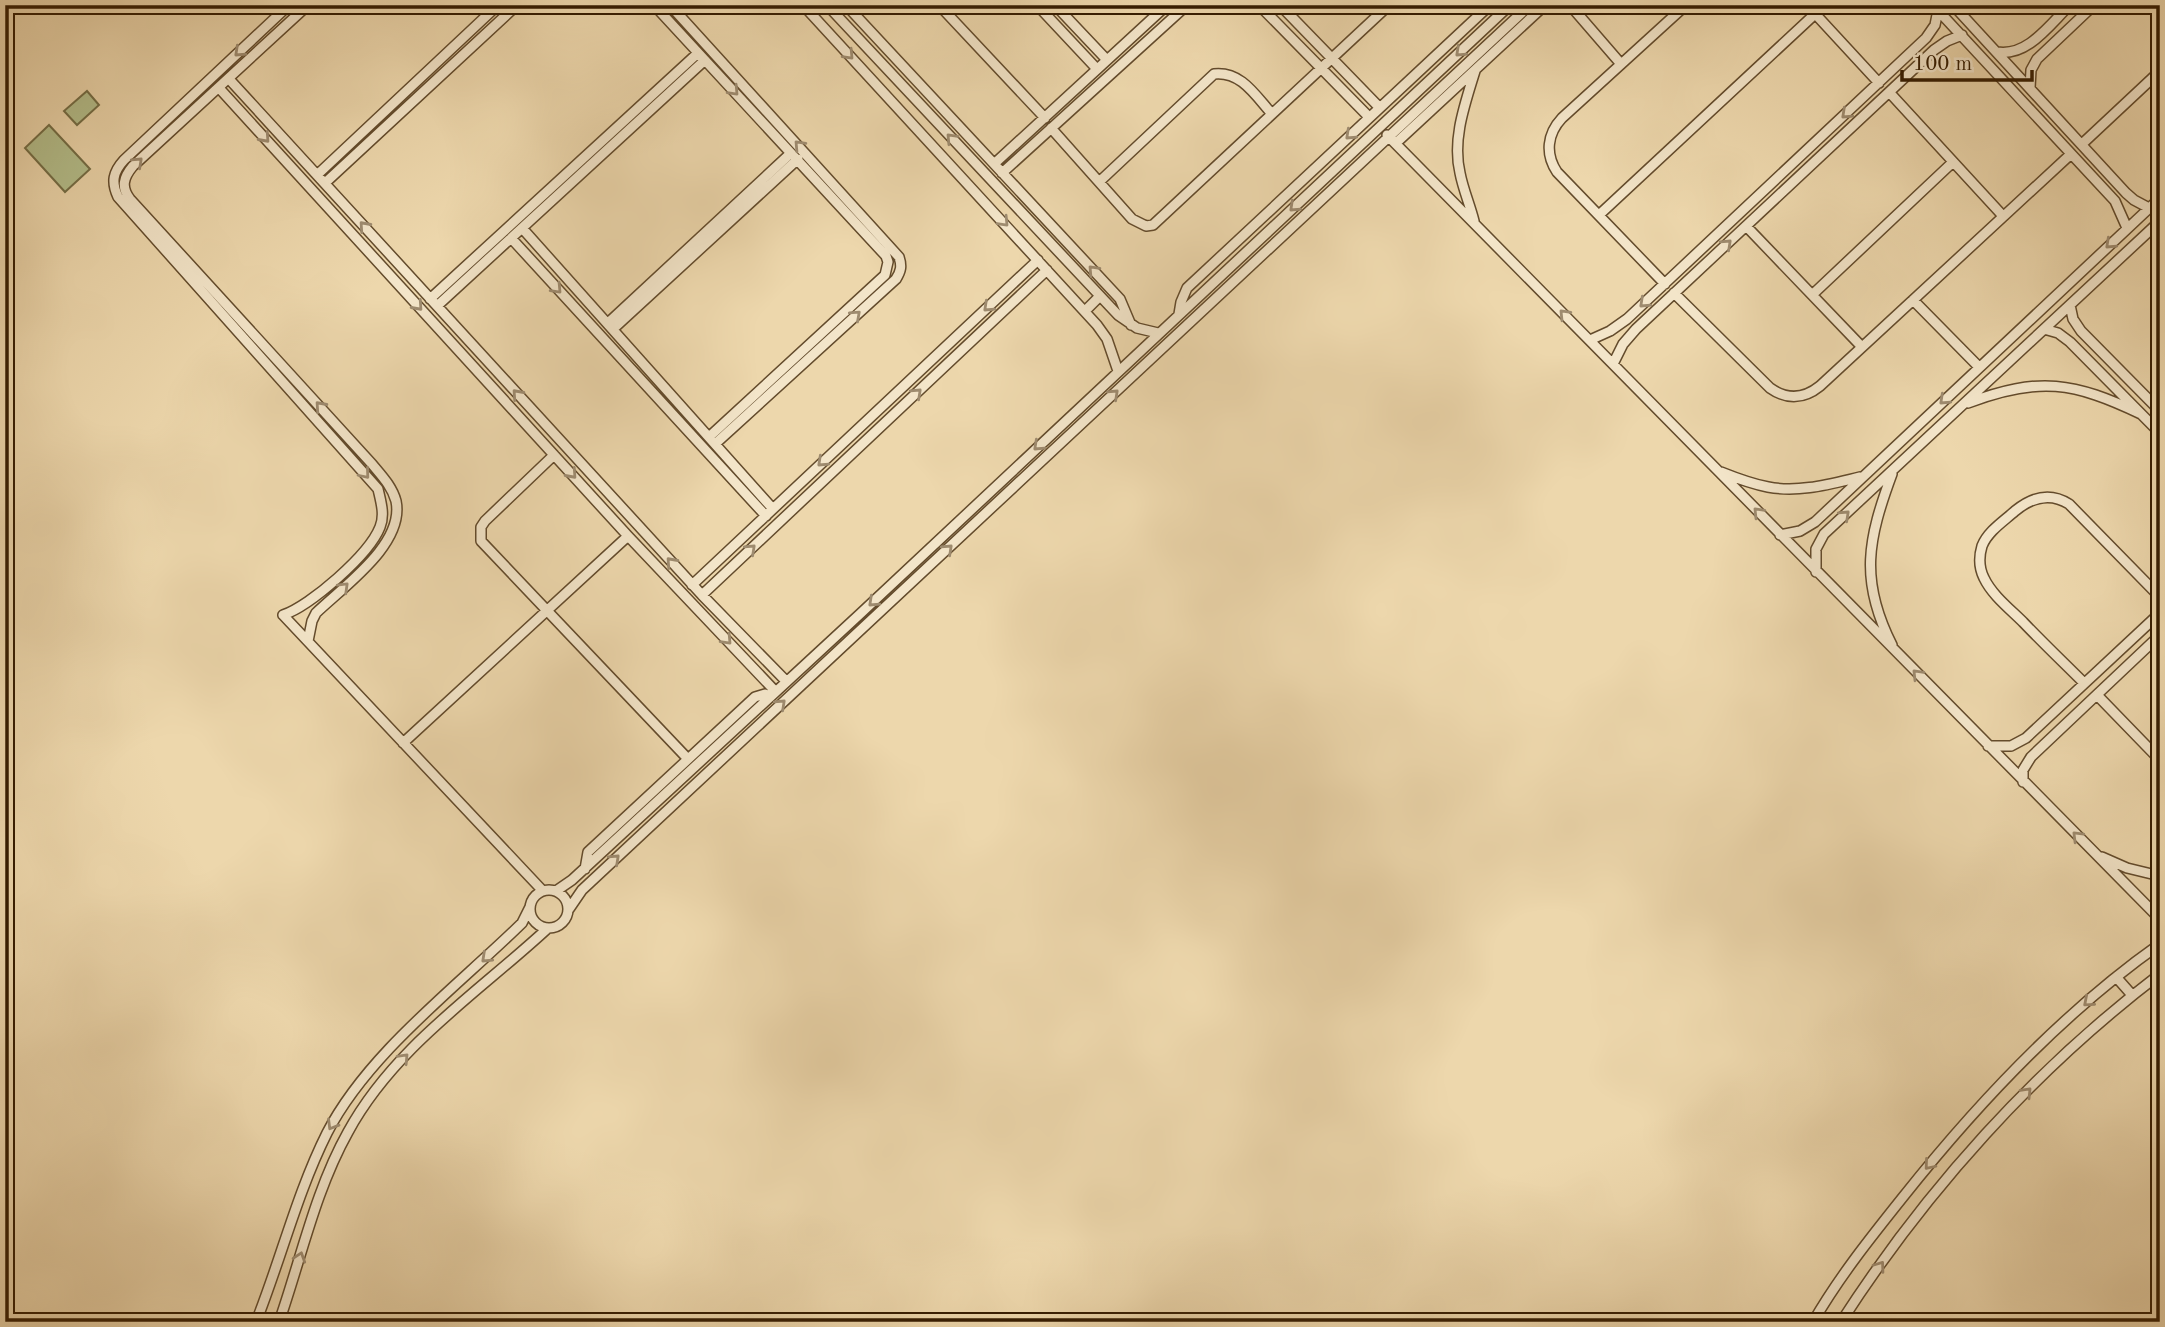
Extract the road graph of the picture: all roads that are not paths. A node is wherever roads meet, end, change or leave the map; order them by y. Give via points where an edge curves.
1 (289, 5) edge
2 (308, 5) edge
3 (498, 5) edge
4 (517, 5) edge
5 (654, 5) edge
6 (670, 5) edge
7 (803, 5) edge
8 (827, 5) edge
9 (846, 5) edge
10 (939, 5) edge
11 (1037, 5) edge
12 (1055, 5) edge
13 (1167, 5) edge
14 (1187, 5) edge
15 (1259, 5) edge
16 (1280, 5) edge
17 (1371, 5) edge
18 (1389, 5) edge
19 (1490, 5) edge
20 (1510, 5) edge
21 (1530, 5) edge
22 (1545, 5) edge
23 (1570, 5) edge
24 (1686, 5) edge
25 (1807, 5) edge
26 (1953, 5) edge
27 (2070, 5) edge
28 (2094, 5) edge
29 (1936, 8) edge
30 (1379, 14) junction
31 (1815, 14) junction
32 (1930, 34) junction
33 (1962, 35) junction
34 (1940, 45) junction
35 (2024, 48) junction
36 (1997, 52) junction
37 (701, 56) junction
38 (1331, 58) junction
39 (1107, 60) junction
40 (2036, 60) junction
41 (1621, 64) junction
42 (1321, 68) junction
43 (1097, 69) junction
44 (1476, 69) junction
45 (2160, 71) edge
46 (229, 79) junction
47 (1879, 83) junction
48 (219, 88) junction
49 (2030, 88) junction
50 (1889, 92) junction
51 (1379, 107) junction
52 (1272, 114) junction
53 (1369, 117) junction
54 (1045, 118) junction
55 (1380, 127) junction
56 (1051, 128) junction
57 (1393, 140) junction
58 (2082, 144) junction
59 (2071, 154) junction
60 (794, 156) junction
61 (1953, 162) junction
62 (994, 164) junction
63 (1002, 173) junction
64 (317, 175) junction
65 (1099, 182) junction
66 (325, 183) junction
67 (2126, 193) junction
68 (2160, 198) edge
69 (2115, 201) junction
70 (2149, 208) junction
71 (1599, 215) junction
72 (2003, 216) junction
73 (2160, 221) edge
74 (1475, 222) junction
75 (1746, 226) junction
76 (522, 228) junction
77 (2127, 228) junction
78 (511, 238) junction
79 (1038, 260) junction
80 (1047, 270) junction
81 (1665, 284) junction
82 (1674, 293) junction
83 (1812, 295) junction
84 (1099, 297) junction
85 (1913, 300) junction
86 (434, 302) junction
87 (2070, 305) junction
88 (1085, 311) junction
89 (1179, 314) junction
90 (1132, 325) junction
91 (2077, 325) junction
92 (610, 326) junction
93 (242, 328) junction
94 (2044, 329) junction
95 (1158, 334) junction
96 (2064, 337) junction
97 (1590, 340) junction
98 (1863, 347) junction
99 (1613, 364) junction
100 (1979, 367) junction
101 (1118, 371) junction
102 (1963, 405) junction
103 (2160, 411) edge
104 (2141, 414) junction
105 (2160, 433) edge
106 (712, 440) junction
107 (554, 455) junction
108 (1894, 470) junction
109 (1718, 472) junction
110 (1862, 477) junction
111 (770, 512) junction
112 (1812, 524) junction
113 (1780, 535) junction
114 (628, 536) junction
115 (1822, 537) junction
116 (1816, 572) junction
117 (692, 585) junction
118 (702, 595) junction
119 (2160, 597) edge
120 (307, 604) junction
121 (546, 611) junction
122 (316, 613) junction
123 (2160, 613) edge
124 (2160, 635) edge
125 (308, 642) junction
126 (1896, 653) junction
127 (786, 681) junction
128 (2084, 683) junction
129 (773, 694) junction
130 (2097, 695) junction
131 (2025, 738) junction
132 (403, 743) junction
133 (1988, 746) junction
134 (2037, 751) junction
135 (688, 759) junction
136 (2160, 760) edge
137 (2023, 782) junction
138 (2093, 853) junction
139 (585, 869) junction
140 (2160, 876) edge
141 (542, 890) junction
142 (556, 891) junction
143 (530, 907) junction
144 (569, 909) junction
145 (2160, 919) edge
146 (548, 928) junction
147 (2160, 944) edge
148 (2160, 974) edge
149 (2117, 978) junction
150 (2132, 995) junction
151 (256, 1322) edge
152 (279, 1322) edge
153 (1813, 1322) edge
154 (1841, 1322) edge

1 -> 93 street via 124,160 113,177 118,197
2 - 46 street
3 - 64 street
4 - 66 street
5 - 37 street
106 -> 6 street via 896,279 902,264 853,204
7 -> 79 street
84 -> 8 street
9 - 62 street
10 - 54 street
11 - 43 street
12 - 39 street
13 - 39 street
14 - 56 street
15 - 42 street
16 - 38 street
17 - 30 street
18 - 30 street
19 - 51 street
20 -> 55 street
21 - 57 street
22 - 44 street
23 - 41 street
24 - 41 street
25 - 31 street
26 - 36 street
27 - 35 street
28 - 40 street
29 - 32 street via 1937,20
29 - 33 street
30 - 38 street
31 - 47 street
31 - 71 street
32 - 34 street
32 - 47 street
33 - 34 street
33 - 59 street
34 - 50 street
35 - 36 street
35 - 40 street via 2028,58
36 - 49 street
37 -> 60 street
37 - 76 street
37 - 86 street
38 - 42 street
38 - 51 street
39 - 43 street
40 - 49 street
41 - 71 street via 1557,124 1549,143 1557,172
42 - 52 street
42 - 53 street
43 - 54 street
44 - 57 street
44 - 74 street via 1461,120 1458,152
45 - 58 street
46 - 48 street
46 - 64 street
47 -> 81 street
93 -> 48 street via 130,199 123,182 133,166
48 -> 107 street
49 - 58 street
50 - 61 street
50 - 75 street
51 - 53 street
52 - 65 street via 1240,78 1227,72 1214,74
52 - 65 street via 1153,225 1138,224
53 -> 89 street via 1187,288
54 - 62 street
55 - 57 street
55 -> 89 street
56 - 63 street
56 - 65 street
57 - 74 street
144 -> 57 street via 582,890
58 - 67 street
59 - 69 street
59 - 72 street
60 - 92 street
60 - 106 street via 886,256 887,269
61 - 72 street
61 - 83 street
62 - 63 street
90 -> 63 street via 1120,299
64 - 66 street
86 -> 66 street
67 - 69 street
67 - 70 street
68 - 70 street
69 - 77 street
70 - 77 street
71 - 81 street
72 - 85 street
73 - 87 street
97 -> 74 street
82 -> 75 street
75 - 83 street
76 - 78 street
76 - 92 street
77 -> 100 street
78 - 86 street
78 -> 111 street
79 - 80 street
79 -> 111 street
80 - 88 street
118 -> 80 street
81 -> 97 street via 1619,326
82 - 98 street via 1766,384 1786,396 1804,396 1815,390
82 - 99 street via 1630,336
83 - 98 street
84 - 88 street
84 - 90 street
85 - 98 street
85 - 100 street
117 -> 86 street
87 - 91 street
87 - 94 street
88 - 101 street via 1107,340
89 - 95 street
90 - 95 street
91 - 96 street
91 - 103 street
92 - 106 street
93 -> 120 street via 378,489 383,507 381,526 372,542
122 -> 93 street via 383,548 395,526 396,500 372,464
94 - 96 street
94 - 102 street
95 - 101 street
96 - 104 street
97 - 99 street
99 - 109 street
100 -> 110 street
101 -> 127 street
102 - 104 street via 2043,384 2092,393
102 - 108 street
104 - 105 street
106 - 111 street
107 -> 114 street
107 - 121 street via 485,521 480,533 484,547
115 -> 108 street
108 - 126 street via 1874,526 1870,572 1880,616
109 - 110 street via 1784,489
113 -> 109 street
110 - 112 street
111 - 117 street
112 - 113 street
112 - 115 street via 1814,533
113 - 116 street
114 - 121 street
114 -> 129 street
115 - 116 street via 1815,555
116 - 126 street
117 - 118 street
118 - 127 street
119 - 128 street via 2058,498 2032,500 1991,532 1980,554 1984,578
120 - 122 street
120 - 125 street via 283,615
121 - 132 street
121 - 135 street
122 - 125 street
123 - 128 street
124 - 130 street
125 - 132 street
133 -> 126 street
127 - 129 street
128 - 131 street
129 - 135 street via 755,697
129 - 139 street
130 - 134 street
130 - 136 street
131 - 133 street via 2011,746
131 - 134 street
132 - 141 street
133 - 137 street
134 - 137 street via 2025,765
135 - 139 street via 587,852
138 -> 137 street
138 - 140 street
138 - 145 street
139 - 142 street
141 - 142 street
141 - 143 street
142 - 144 street
143 - 146 street via 534,922
143 -> 151 street via 522,923 383,1056 337,1117 305,1184
144 - 146 street via 563,923
152 -> 146 street via 329,1171 360,1112 414,1047
147 - 149 street
148 - 150 street
149 - 150 street
149 -> 153 street via 2042,1044 1965,1124 1877,1229
154 -> 150 street via 1915,1219 1975,1147 2045,1073

